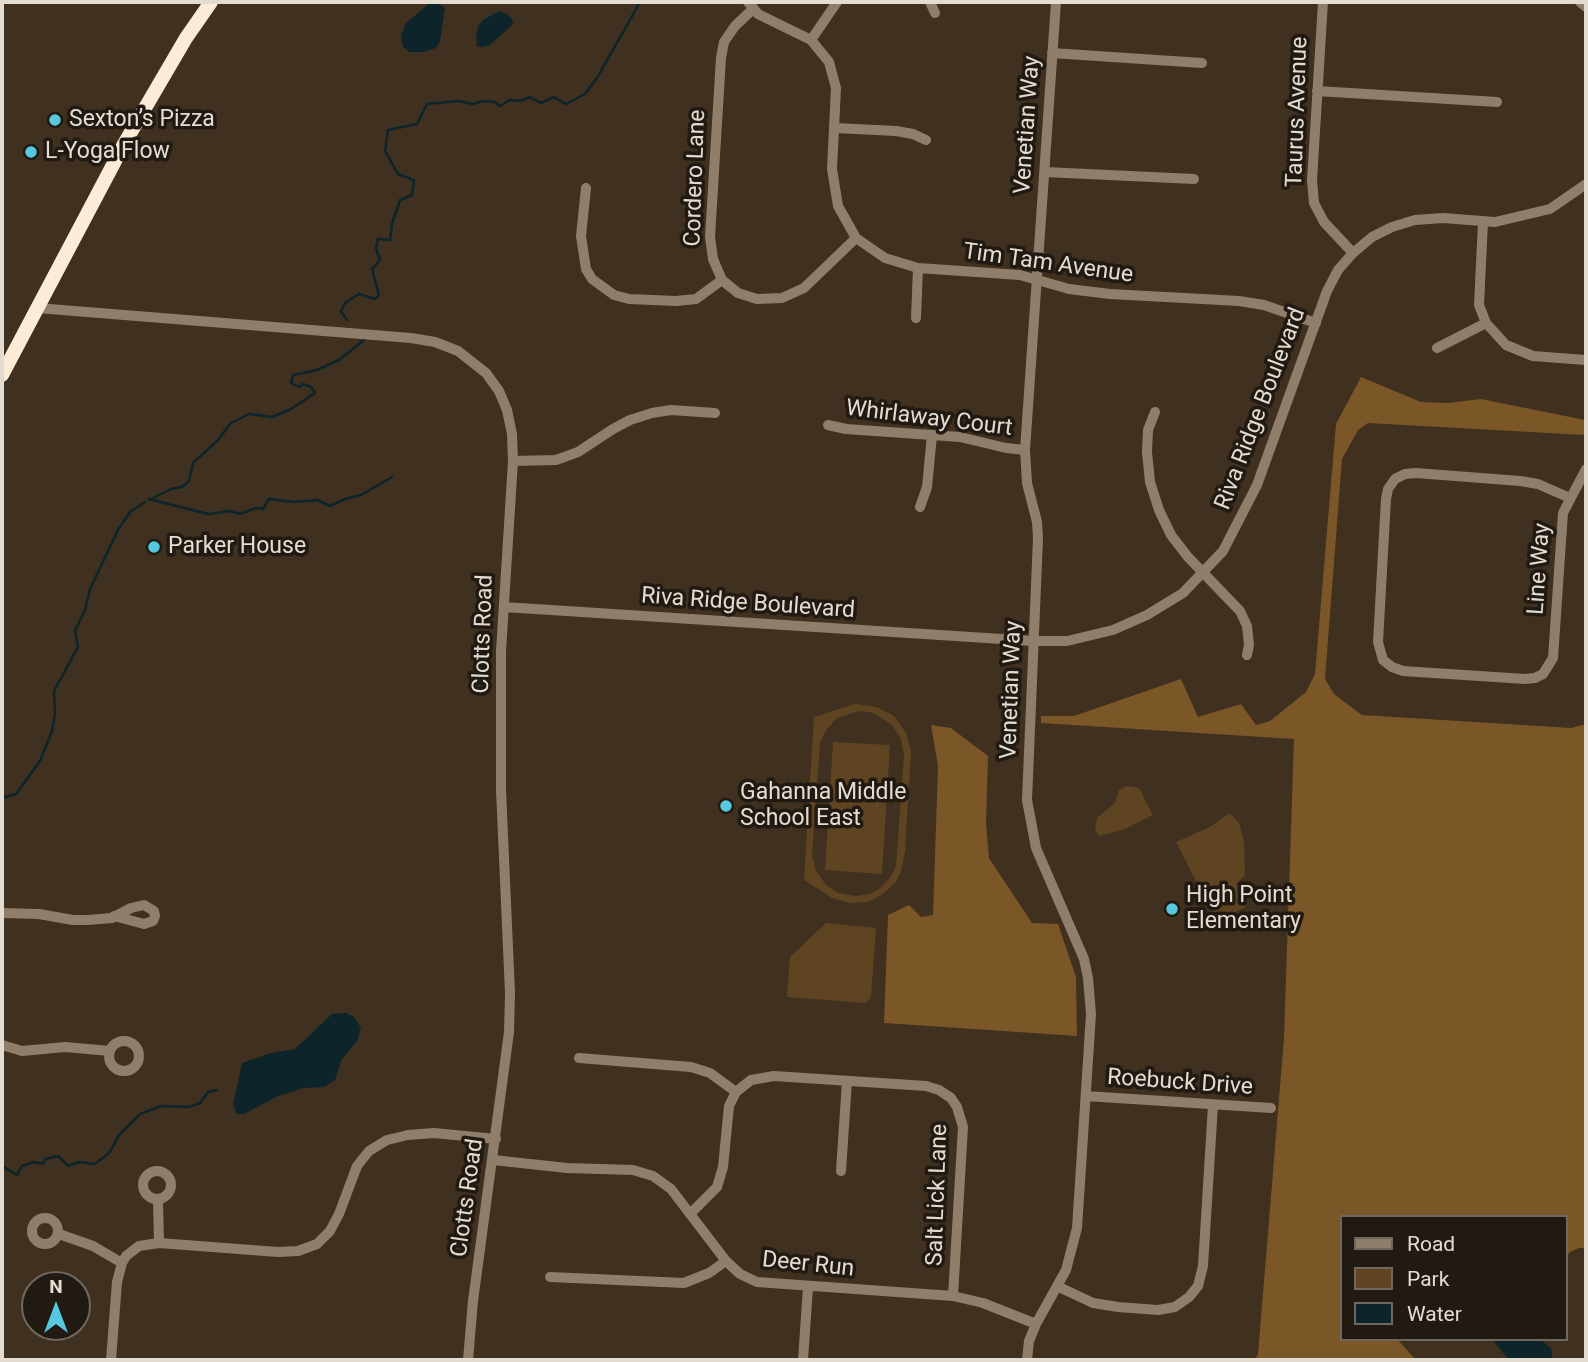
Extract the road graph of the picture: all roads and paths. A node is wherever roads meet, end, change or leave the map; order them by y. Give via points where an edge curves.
1 (211, 2) edge
2 (838, 2) edge
3 (930, 2) edge
4 (1056, 2) edge
5 (1322, 2) edge
6 (1580, 2) edge
7 (750, 5) edge
8 (1586, 7) edge
9 (935, 13) dead end
10 (811, 40) junction
11 (1052, 53) junction
12 (1202, 63) dead end
13 (1317, 91) junction
14 (1497, 102) dead end
15 (835, 128) junction
16 (926, 140) dead end
17 (1045, 172) junction
18 (1194, 179) dead end
19 (1586, 184) edge
20 (586, 188) dead end
21 (1483, 222) junction
22 (856, 238) junction
23 (1353, 253) junction
24 (918, 268) junction
25 (1037, 278) junction
26 (723, 280) junction
27 (37, 308) junction
28 (916, 318) dead end
29 (1316, 323) junction
30 (1486, 323) junction
31 (1437, 348) dead end
32 (1586, 360) edge
33 (2, 375) edge
34 (1155, 412) dead end
35 (715, 414) dead end
36 (828, 425) dead end
37 (932, 435) junction
38 (1025, 450) junction
39 (513, 461) junction
40 (1586, 469) edge
41 (1570, 498) junction
42 (920, 507) dead end
43 (1203, 573) junction
44 (504, 607) junction
45 (1033, 641) junction
46 (1247, 655) dead end
47 (2, 913) edge
48 (114, 916) dead end
49 (2, 1045) edge
50 (110, 1051) dead end
51 (579, 1058) dead end
52 (847, 1081) junction
53 (736, 1092) junction
54 (1086, 1096) junction
55 (1213, 1105) junction
56 (1271, 1108) dead end
57 (496, 1139) junction
58 (493, 1160) junction
59 (841, 1171) dead end
60 (158, 1200) dead end
61 (690, 1214) junction
62 (59, 1234) dead end
63 (159, 1243) junction
64 (726, 1261) junction
65 (122, 1263) junction
66 (550, 1277) dead end
67 (808, 1287) junction
68 (1059, 1287) junction
69 (953, 1296) junction
70 (1036, 1324) junction
71 (111, 1360) edge
72 (468, 1360) edge
73 (803, 1360) edge
74 (1027, 1360) edge

1 - 27 highway via 124,144
2 - 10 street
3 - 9 street
4 - 11 street, Venetian Way
5 - 13 street, Taurus Avenue
6 - 8 street
7 - 10 street
7 - 26 street, Cordero Lane via 724,41 721,58 710,237 713,260
10 - 15 street, Tim Tam Avenue via 829,62 836,88
11 - 12 street
11 - 17 street, Venetian Way
13 - 14 street
13 - 23 street, Taurus Avenue via 1314,203 1324,222
15 - 16 street via 896,131
15 - 22 street, Tim Tam Avenue via 832,169 838,206
17 - 18 street
17 - 25 street, Venetian Way
19 - 21 street, Riva Ridge Boulevard via 1550,209
20 - 26 street via 583,254 586,270 602,287 629,299 676,301 696,299
21 - 23 street, Riva Ridge Boulevard via 1415,220 1372,237
21 - 30 street via 1479,305
22 - 24 street, Tim Tam Avenue via 885,258
22 - 26 street via 804,288 782,298 757,299 738,293
23 - 29 street, Riva Ridge Boulevard via 1338,270
24 - 25 street, Tim Tam Avenue
24 - 28 street
25 - 29 street, Tim Tam Avenue via 1069,289 1110,294 1264,305
25 - 38 street, Venetian Way
27 - 33 highway
27 - 39 street, Clotts Road via 435,342 473,361 499,391 512,434
29 - 43 street, Riva Ridge Boulevard via 1257,485 1223,551
30 - 31 street
30 - 32 street via 1506,345 1533,356
34 - 43 street via 1148,430 1150,482 1171,535
35 - 39 street via 652,413 556,460
36 - 37 street, Whirlaway Court
37 - 38 street, Whirlaway Court
37 - 42 street via 927,487
38 - 45 street, Venetian Way via 1038,538
39 - 44 street, Clotts Road
40 - 41 street, Line Way
41 - 41 street, Line Way via 1520,481 1416,473 1395,479 1386,499 1378,642 1383,660 1403,671 1525,679 1543,674 1553,658 1560,528
43 - 45 street, Riva Ridge Boulevard via 1183,593 1113,630 1067,641
43 - 46 street via 1240,611 1247,626
44 - 45 street, Riva Ridge Boulevard
44 - 57 street, Clotts Road via 501,790 510,996
45 - 54 street, Venetian Way via 1027,800 1036,848 1088,978 1091,1014
47 - 48 street via 73,920
49 - 50 street via 22,1051 65,1047
51 - 53 street via 691,1066
52 - 53 street via 766,1076 751,1080
52 - 59 street
52 - 69 street, Salt Lick Lane via 926,1086 951,1098 957,1107 963,1127
53 - 61 street via 729,1106 722,1176 710,1196
54 - 55 street, Roebuck Drive
54 - 68 street, Venetian Way via 1077,1228
55 - 56 street, Roebuck Drive
55 - 68 street via 1203,1266 1198,1286 1189,1297 1175,1307 1158,1310 1118,1307 1093,1303
57 - 58 street, Clotts Road
57 - 63 street via 434,1133 387,1140 369,1151 357,1167 330,1231 317,1244 298,1251
58 - 61 street, Deer Run via 633,1170 653,1176 671,1189
58 - 72 street, Clotts Road
60 - 63 street
61 - 64 street, Deer Run
62 - 65 street
63 - 65 street via 139,1246
64 - 66 street via 684,1283
64 - 67 street, Deer Run via 757,1282
65 - 71 street
67 - 69 street, Deer Run
67 - 73 street
68 - 70 street, Venetian Way
69 - 70 street, Deer Run
70 - 74 street, Venetian Way

